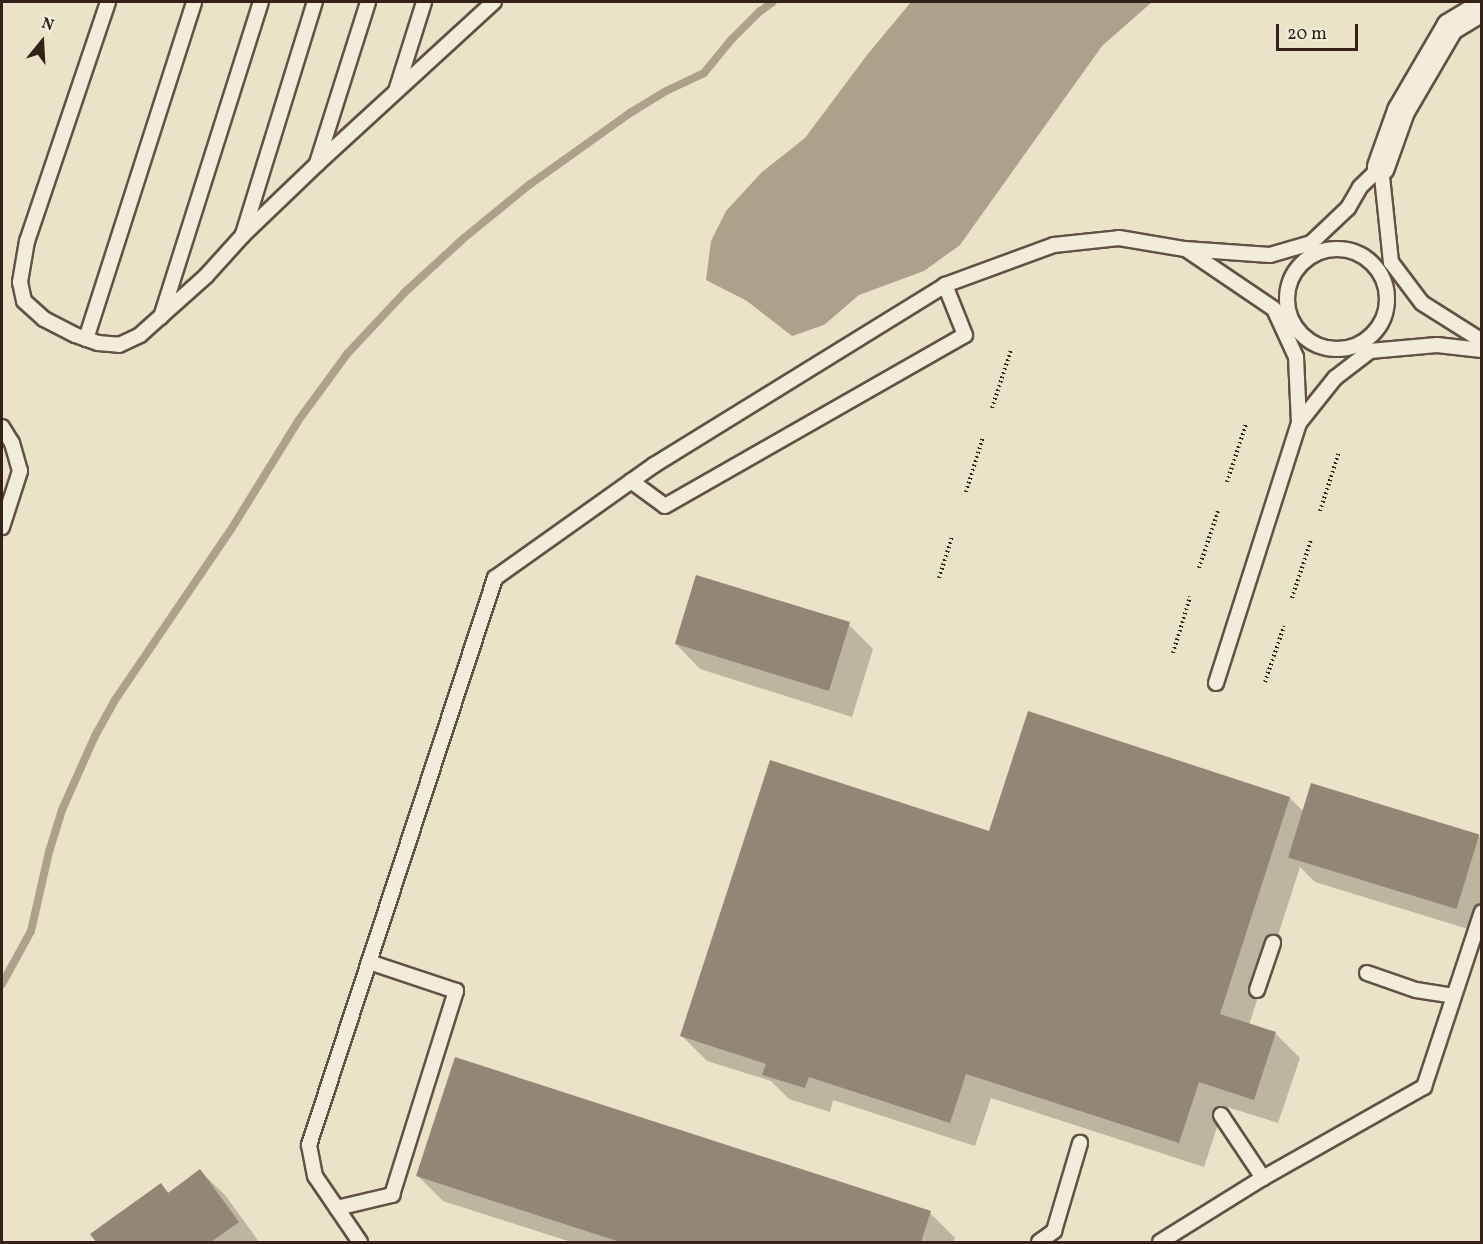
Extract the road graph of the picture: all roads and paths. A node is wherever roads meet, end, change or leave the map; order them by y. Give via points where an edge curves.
1 (108, 2) edge
2 (194, 2) edge
3 (261, 2) edge
4 (315, 2) edge
5 (368, 2) edge
6 (424, 2) edge
7 (494, 2) edge
8 (1482, 8) edge
9 (395, 94) junction
10 (316, 164) junction
11 (1381, 167) junction
12 (243, 235) junction
13 (1311, 243) junction
14 (1185, 249) junction
15 (1336, 249) junction
16 (1305, 260) junction
17 (1370, 262) junction
18 (1398, 271) junction
19 (945, 285) junction
20 (1387, 297) junction
21 (1286, 302) junction
22 (160, 317) junction
23 (1283, 330) junction
24 (1373, 334) junction
25 (86, 339) junction
26 (1482, 341) edge
27 (1310, 342) junction
28 (1011, 350) dead end
29 (1343, 350) junction
30 (1482, 350) edge
31 (1370, 351) junction
32 (992, 408) dead end
33 (1299, 423) junction
34 (1246, 424) dead end
35 (2, 427) edge
36 (983, 437) dead end
37 (1339, 452) dead end
38 (632, 481) junction
39 (1227, 482) dead end
40 (966, 492) dead end
41 (1218, 511) dead end
42 (1320, 511) dead end
43 (2, 527) edge
44 (952, 537) dead end
45 (1311, 540) dead end
46 (1199, 568) dead end
47 (939, 578) dead end
48 (1190, 597) dead end
49 (1293, 598) dead end
50 (1284, 626) dead end
51 (1173, 653) dead end
52 (1266, 682) dead end
53 (1216, 683) dead end
54 (1482, 912) edge
55 (1273, 943) dead end
56 (369, 962) junction
57 (1367, 973) dead end
58 (1257, 990) dead end
59 (1454, 996) junction
60 (1221, 1115) dead end
61 (1080, 1143) dead end
62 (1263, 1178) junction
63 (337, 1208) junction
64 (360, 1242) edge
65 (1038, 1242) edge
66 (1160, 1242) edge

1 - 25 lane via 27,241 20,282 24,301 44,319
2 - 25 lane
3 - 22 lane
4 - 12 lane
5 - 10 lane
6 - 9 lane
7 - 9 lane
8 - 11 street via 1450,27 1401,111
9 - 10 lane
10 - 12 lane
11 - 13 lane via 1360,187 1348,208
11 - 18 lane via 1391,262
12 - 22 lane via 206,276
13 - 14 lane via 1270,255
13 - 15 lane
13 - 16 lane
14 - 19 lane via 1119,238 1054,245
14 - 23 lane via 1274,309
15 - 16 lane
15 - 17 lane via 1352,251
16 - 21 lane via 1291,279
17 - 18 lane
17 - 20 lane via 1379,271
18 - 20 lane
18 - 26 lane via 1422,303
19 - 38 lane
19 - 38 lane via 965,335 665,506
20 - 24 lane via 1383,320
21 - 23 lane
21 - 27 lane via 1298,332
22 - 25 lane via 140,335 119,345
23 - 27 lane
23 - 33 lane via 1296,357
24 - 29 lane
24 - 31 lane
27 - 29 lane via 1326,349
28 - 32 path
29 - 31 lane
30 - 31 lane via 1437,345
31 - 33 lane via 1335,378
33 - 53 lane
34 - 39 path
35 - 43 lane via 12,442 20,471
36 - 40 path
37 - 42 path
38 - 56 lane via 495,578
41 - 46 path
44 - 47 path
45 - 49 path
48 - 51 path
50 - 52 path
54 - 59 lane
55 - 58 lane
56 - 63 lane via 309,1145 315,1176
56 - 63 lane via 456,991 392,1195
57 - 59 lane via 1416,990
59 - 62 lane via 1424,1087
60 - 62 lane
61 - 65 lane via 1053,1231
62 - 66 lane
63 - 64 lane

